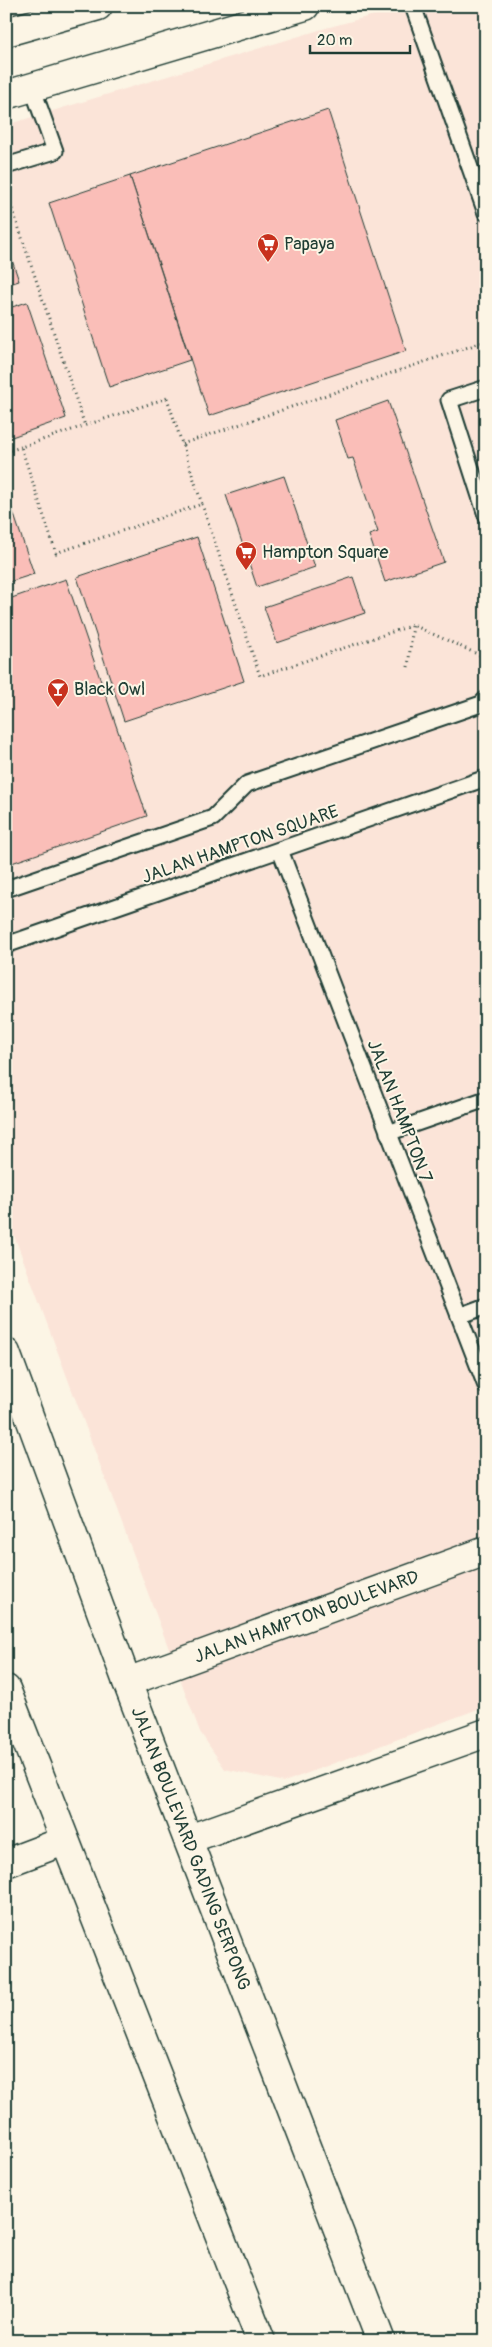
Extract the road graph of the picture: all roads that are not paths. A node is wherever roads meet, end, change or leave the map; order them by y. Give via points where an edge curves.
1 (98, 6) edge
2 (305, 6) edge
3 (413, 6) edge
4 (6, 32) edge
5 (32, 88) junction
6 (6, 96) edge
7 (6, 166) edge
8 (486, 213) edge
9 (486, 388) edge
10 (486, 515) edge
11 (486, 699) edge
12 (486, 778) edge
13 (280, 850) junction
14 (6, 889) edge
15 (6, 945) edge
16 (486, 1098) edge
17 (388, 1133) junction
18 (486, 1306) edge
19 (459, 1316) junction
20 (6, 1353) edge
21 (486, 1386) edge
22 (486, 1551) edge
23 (127, 1682) junction
24 (6, 1689) edge
25 (486, 1733) edge
26 (189, 1839) junction
27 (64, 1841) junction
28 (6, 1864) edge
29 (261, 2341) edge
30 (381, 2341) edge

1 - 4 main road
2 - 5 main road
3 - 8 lane
5 - 6 main road
5 - 7 lane via 55,152
9 - 10 lane via 449,400
11 - 14 lane via 481,704 247,784 213,818
12 - 13 lane, JALAN HAMPTON SQUARE
13 - 15 lane, JALAN HAMPTON SQUARE
13 - 17 lane, JALAN HAMPTON 7
16 - 17 lane
17 - 19 lane, JALAN HAMPTON 7
18 - 19 lane
19 - 21 lane, JALAN HAMPTON 7
20 - 23 main road, JALAN BOULEVARD GADING SERPONG
22 - 23 main road, JALAN HAMPTON BOULEVARD
23 - 26 main road, JALAN BOULEVARD GADING SERPONG
24 - 27 main road
25 - 26 main road
26 - 30 main road, JALAN BOULEVARD GADING SERPONG
27 - 28 main road
27 - 29 main road

